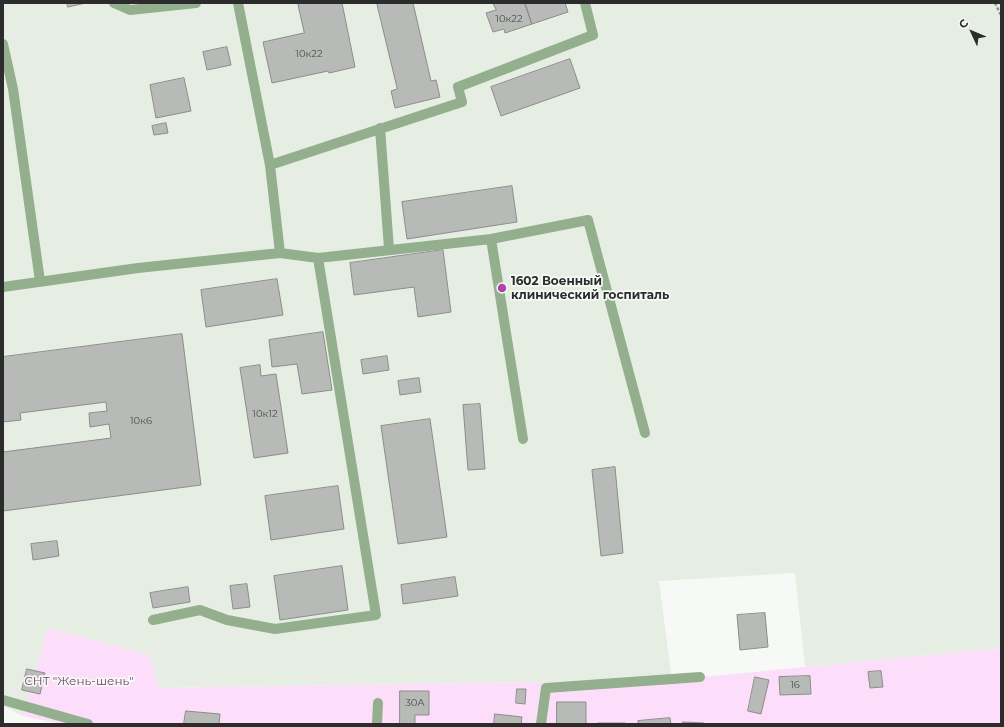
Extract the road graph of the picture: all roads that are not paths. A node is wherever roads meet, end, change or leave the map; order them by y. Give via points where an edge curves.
1 (114, 3) edge
2 (196, 3) edge
3 (238, 3) edge
4 (586, 3) edge
5 (3, 44) edge
6 (8, 90) edge
7 (380, 128) junction
8 (270, 165) junction
9 (491, 239) junction
10 (389, 249) junction
11 (280, 253) junction
12 (318, 258) junction
13 (40, 281) junction
14 (3, 287) edge
15 (645, 433) dead end
16 (524, 439) dead end
17 (153, 620) dead end
18 (700, 677) dead end
19 (3, 700) edge
20 (378, 703) dead end
21 (88, 724) edge
22 (377, 724) edge
23 (541, 724) edge

1 - 2 lane via 130,10
3 - 8 lane
4 - 7 lane via 594,35 458,87 462,102
5 - 6 lane
6 - 13 lane
7 - 8 lane
7 - 10 lane
8 - 11 lane
9 - 10 lane
9 - 15 lane via 588,220
9 - 16 lane
10 - 12 lane
11 - 12 lane
11 - 13 lane
12 - 17 lane via 376,615 275,629 227,620 200,610
13 - 14 lane
18 - 23 lane via 546,688
19 - 21 lane
20 - 22 lane

